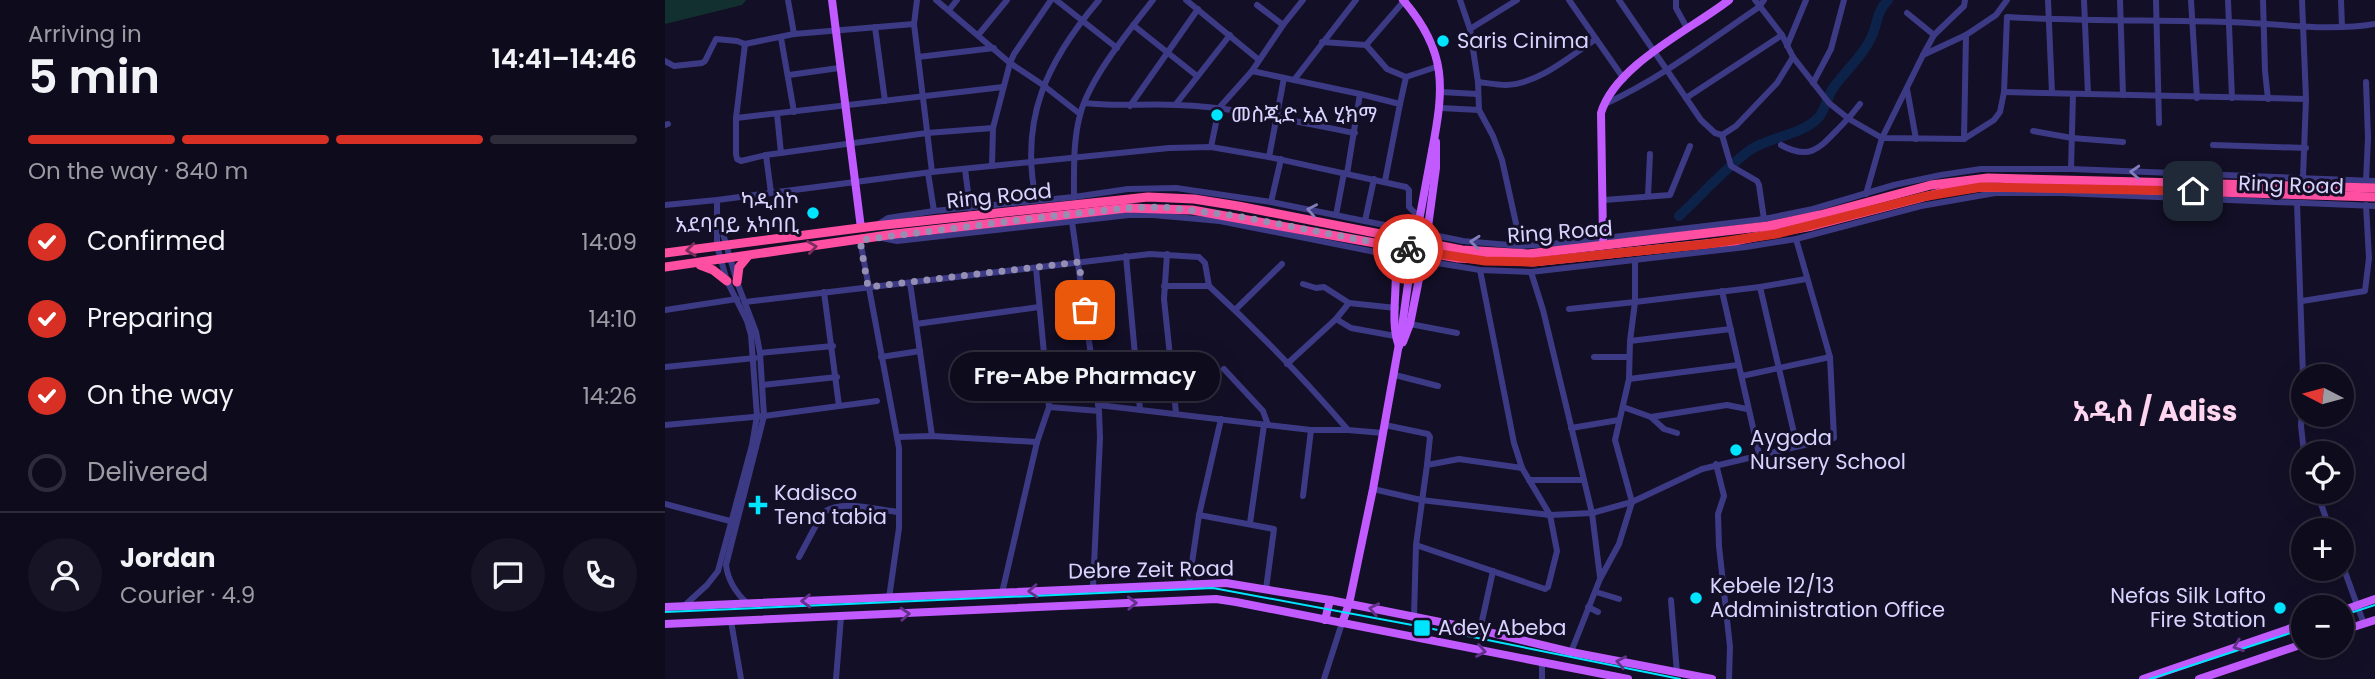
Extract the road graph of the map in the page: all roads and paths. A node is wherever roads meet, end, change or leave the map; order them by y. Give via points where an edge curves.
1 (788, 0) edge
2 (832, 0) edge
3 (917, 0) edge
4 (936, 0) edge
5 (957, 0) edge
6 (1007, 0) edge
7 (1054, 0) edge
8 (1099, 0) edge
9 (1153, 0) edge
10 (1186, 0) edge
11 (1303, 0) edge
12 (1356, 0) edge
13 (1461, 0) edge
14 (1495, 0) edge
15 (1517, 0) edge
16 (1569, 0) edge
17 (1619, 0) edge
18 (1676, 0) edge
19 (1764, 0) edge
20 (1805, 0) edge
21 (1844, 0) edge
22 (1965, 0) edge
23 (2007, 0) edge
24 (2047, 0) edge
25 (2084, 0) edge
26 (2120, 0) edge
27 (2156, 0) edge
28 (2191, 0) edge
29 (2228, 0) edge
30 (2263, 0) edge
31 (2302, 0) edge
32 (2341, 0) edge
33 (1726, 1) edge
34 (1407, 2) edge
35 (1757, 3) edge
36 (1257, 5) dead end
37 (1198, 9) junction
38 (1499, 9) junction
39 (949, 10) junction
40 (1907, 13) dead end
41 (1996, 15) junction
42 (2007, 17) junction
43 (2049, 19) junction
44 (1082, 20) junction
45 (2084, 20) junction
46 (2121, 21) junction
47 (2192, 21) junction
48 (2156, 22) junction
49 (2229, 22) junction
50 (914, 24) junction
51 (2263, 24) junction
52 (2375, 24) edge
53 (1133, 25) junction
54 (1283, 25) junction
55 (875, 27) junction
56 (2303, 27) junction
57 (2341, 27) junction
58 (1687, 28) junction
59 (1470, 29) junction
60 (834, 31) junction
61 (794, 34) junction
62 (979, 34) junction
63 (1230, 35) junction
64 (1782, 35) junction
65 (1934, 35) junction
66 (1966, 35) junction
67 (781, 38) junction
68 (1596, 39) junction
69 (1322, 41) junction
70 (745, 44) junction
71 (1366, 45) junction
72 (1787, 46) junction
73 (994, 48) junction
74 (1117, 48) junction
75 (1654, 50) junction
76 (1167, 53) junction
77 (1923, 55) junction
78 (918, 57) junction
79 (1793, 57) junction
80 (1259, 60) junction
81 (665, 61) edge
82 (1010, 63) junction
83 (1439, 66) junction
84 (839, 68) junction
85 (1667, 70) junction
86 (1252, 71) junction
87 (789, 75) junction
88 (1197, 76) junction
89 (1406, 77) junction
90 (1284, 78) junction
91 (1624, 79) junction
92 (1294, 80) junction
93 (1478, 82) junction
94 (2366, 82) dead end
95 (1813, 83) junction
96 (1043, 85) junction
97 (1003, 87) junction
98 (1906, 88) junction
99 (1441, 92) junction
100 (2004, 92) junction
101 (2052, 93) junction
102 (1360, 94) junction
103 (1477, 94) junction
104 (2073, 94) junction
105 (2088, 94) junction
106 (2123, 95) junction
107 (921, 96) junction
108 (2159, 96) junction
109 (1686, 98) junction
110 (2197, 98) junction
111 (2232, 98) junction
112 (2269, 99) junction
113 (2307, 99) junction
114 (885, 101) junction
115 (1085, 103) junction
116 (1175, 104) junction
117 (1399, 104) junction
118 (1605, 104) junction
119 (1860, 104) dead end
120 (845, 106) junction
121 (1130, 106) junction
122 (1219, 108) junction
123 (1441, 108) junction
124 (1479, 110) junction
125 (793, 112) junction
126 (777, 114) junction
127 (1080, 114) junction
128 (736, 118) junction
129 (1277, 118) junction
130 (1849, 120) junction
131 (2159, 123) dead end
132 (993, 128) junction
133 (2033, 131) dead end
134 (927, 133) junction
135 (1355, 133) junction
136 (1722, 135) junction
137 (1435, 136) junction
138 (1882, 138) junction
139 (2072, 138) junction
140 (1916, 139) junction
141 (1964, 139) junction
142 (2123, 142) dead end
143 (849, 144) junction
144 (1781, 145) dead end
145 (2213, 145) dead end
146 (1690, 146) dead end
147 (1211, 148) junction
148 (2306, 148) junction
149 (781, 153) junction
150 (1650, 154) dead end
151 (766, 155) junction
152 (1074, 157) junction
153 (1269, 157) junction
154 (1281, 159) junction
155 (1030, 162) junction
156 (992, 166) junction
157 (965, 169) junction
158 (2071, 169) junction
159 (930, 173) junction
160 (1346, 173) junction
161 (2303, 177) junction
162 (1374, 179) junction
163 (1385, 181) junction
164 (2366, 181) junction
165 (2375, 181) edge
166 (854, 182) junction
167 (2375, 188) edge
168 (771, 193) junction
169 (1865, 194) junction
170 (1649, 196) junction
171 (1074, 197) junction
172 (2375, 197) edge
173 (717, 200) junction
174 (1036, 200) junction
175 (1604, 200) junction
176 (1271, 202) junction
177 (2297, 203) junction
178 (665, 205) edge
179 (2366, 205) junction
180 (2375, 206) edge
181 (970, 208) junction
182 (934, 211) junction
183 (1336, 215) junction
184 (1419, 217) junction
185 (718, 219) junction
186 (1763, 219) junction
187 (1365, 221) junction
188 (1072, 222) junction
189 (875, 226) junction
190 (861, 228) junction
191 (1427, 234) junction
192 (876, 237) junction
193 (1604, 239) junction
194 (1796, 239) junction
195 (860, 240) junction
196 (727, 244) junction
197 (716, 246) junction
198 (1521, 246) junction
199 (665, 253) edge
200 (1167, 254) junction
201 (748, 256) junction
202 (1126, 256) junction
203 (1395, 256) junction
204 (726, 259) junction
205 (1428, 261) junction
206 (1635, 261) junction
207 (1079, 262) junction
208 (698, 264) junction
209 (1282, 264) dead end
210 (665, 267) edge
211 (1036, 268) junction
212 (1480, 270) junction
213 (1531, 272) junction
214 (1806, 279) junction
215 (732, 281) junction
216 (910, 283) junction
217 (1303, 284) dead end
218 (1164, 286) junction
219 (1209, 286) junction
220 (868, 287) junction
221 (1760, 287) junction
222 (1722, 291) junction
223 (824, 292) junction
224 (737, 299) junction
225 (2302, 301) junction
226 (745, 302) junction
227 (1635, 302) junction
228 (1349, 303) junction
229 (1039, 307) junction
230 (1396, 308) junction
231 (1569, 309) dead end
232 (665, 310) edge
233 (1235, 310) junction
234 (1336, 319) junction
235 (916, 324) junction
236 (1406, 326) junction
237 (1731, 329) junction
238 (1457, 333) dead end
239 (1395, 336) junction
240 (1630, 341) junction
241 (833, 346) junction
242 (1399, 348) junction
243 (920, 351) junction
244 (757, 356) junction
245 (881, 357) junction
246 (1594, 357) dead end
247 (1629, 357) junction
248 (1830, 357) junction
249 (1287, 364) junction
250 (2303, 364) edge
251 (1738, 365) junction
252 (665, 368) edge
253 (1778, 368) junction
254 (1224, 369) dead end
255 (1395, 375) junction
256 (1742, 376) junction
257 (837, 377) junction
258 (1629, 379) junction
259 (762, 384) junction
260 (1438, 386) dead end
261 (877, 401) dead end
262 (839, 406) junction
263 (1049, 407) junction
264 (1623, 407) junction
265 (1098, 408) junction
266 (1747, 409) junction
267 (1140, 410) junction
268 (1176, 413) junction
269 (761, 416) junction
270 (1651, 417) junction
271 (1221, 419) junction
272 (1619, 420) junction
273 (665, 425) edge
274 (1266, 425) junction
275 (1571, 428) junction
276 (1384, 429) junction
277 (1311, 430) junction
278 (1348, 430) junction
279 (1677, 433) dead end
280 (932, 436) junction
281 (897, 437) junction
282 (1037, 442) junction
283 (1797, 446) junction
284 (1759, 454) junction
285 (1716, 464) junction
286 (1427, 465) junction
287 (1522, 468) junction
288 (1529, 480) junction
289 (1583, 480) junction
290 (1373, 489) junction
291 (1303, 496) dead end
292 (1421, 500) junction
293 (1632, 502) junction
294 (665, 505) edge
295 (898, 512) junction
296 (736, 513) junction
297 (1592, 513) junction
298 (1199, 515) junction
299 (1550, 515) junction
300 (730, 521) junction
301 (1250, 523) junction
302 (1416, 545) junction
303 (800, 557) dead end
304 (1493, 571) junction
305 (1600, 579) junction
306 (2348, 581) edge
307 (1189, 583) junction
308 (1093, 587) junction
309 (1266, 589) junction
310 (1596, 592) junction
311 (1002, 593) junction
312 (889, 598) junction
313 (1619, 598) dead end
314 (2375, 599) edge
315 (1330, 600) junction
316 (1671, 600) dead end
317 (747, 603) junction
318 (1349, 604) junction
319 (2357, 605) junction
320 (684, 606) junction
321 (2354, 606) edge
322 (665, 607) edge
323 (1588, 607) junction
324 (1598, 612) dead end
325 (841, 617) junction
326 (1413, 617) junction
327 (1325, 620) junction
328 (2375, 620) edge
329 (731, 621) junction
330 (1342, 623) junction
331 (665, 624) edge
332 (2364, 624) junction
333 (2354, 627) edge
334 (2291, 628) edge
335 (1480, 630) junction
336 (2291, 648) edge
337 (1571, 652) junction
338 (1542, 661) junction
339 (1677, 673) junction
340 (741, 679) edge
341 (836, 679) edge
342 (1324, 679) edge
343 (1542, 679) edge
344 (1628, 679) edge
345 (1712, 679) edge
346 (1729, 679) edge
347 (2143, 679) edge
348 (2199, 679) edge

1 - 61 street
2 - 60 main road
3 - 50 street
4 - 39 street
5 - 39 street
6 - 62 street
7 - 44 street
7 - 82 street
8 - 44 street
9 - 53 street
10 - 37 street
11 - 54 street
12 - 69 street
13 - 59 street
14 - 38 street
15 - 38 street
16 - 68 street
17 - 75 street
18 - 58 street
19 - 35 street
20 - 72 street
21 - 95 street via 1832,49
22 - 65 street
23 - 41 street
24 - 43 street
25 - 45 street
26 - 46 street
27 - 48 street
28 - 47 street
29 - 49 street
30 - 51 street
31 - 56 street
32 - 57 street
33 - 58 main road
34 - 71 street
34 - 83 main road via 1433,45
35 - 64 street
35 - 85 street
36 - 54 street
37 - 63 street
37 - 76 street
38 - 59 street
39 - 62 street
40 - 65 street
41 - 42 street
41 - 66 street
42 - 43 street
42 - 100 street
43 - 45 street
43 - 101 street
44 - 74 street
44 - 96 street
45 - 46 street
45 - 105 street
46 - 48 street
46 - 106 street
47 - 48 street
47 - 49 street
47 - 110 street
48 - 108 street
49 - 51 street
49 - 111 street
50 - 55 street
50 - 78 street
51 - 56 street
51 - 112 street
52 - 57 street
53 - 74 street
53 - 76 street
54 - 80 street
55 - 60 street
55 - 114 street
56 - 57 street
56 - 113 street
58 - 75 main road
59 - 93 street
60 - 61 street
60 - 84 main road
61 - 67 street
62 - 73 street
63 - 80 street
63 - 88 street
64 - 72 street
64 - 109 street
65 - 77 street
66 - 77 street
66 - 141 street
67 - 70 street
67 - 87 street
68 - 91 street
68 - 93 street via 1553,68 1519,83
69 - 71 street
69 - 92 street
70 - 81 street via 716,39 702,63 674,66
70 - 128 street
71 - 89 street via 1387,69
72 - 79 street
73 - 78 street
73 - 82 street
74 - 115 street
75 - 85 street
75 - 91 main road
76 - 88 street
76 - 121 street
77 - 98 street
78 - 107 street
79 - 95 street
79 - 136 street via 1777,83
80 - 86 street
82 - 96 street
82 - 97 street
83 - 89 street
83 - 99 main road
84 - 87 street
84 - 120 main road
85 - 109 street
85 - 118 street
86 - 90 street
86 - 122 street
87 - 125 street
88 - 116 street
89 - 117 street
90 - 92 street
90 - 129 street
91 - 118 main road
92 - 102 street
93 - 103 street
94 - 164 street
95 - 130 street
96 - 127 street
96 - 155 street via 1034,117
97 - 107 street
97 - 132 street
98 - 138 street
98 - 140 street
99 - 103 street
99 - 123 main road
100 - 101 street
100 - 141 street via 1998,117
101 - 104 street
102 - 117 street
102 - 135 street
103 - 124 street
104 - 105 street
104 - 139 street
105 - 106 street
106 - 108 street
107 - 114 street
107 - 134 street
108 - 110 street
108 - 131 street
109 - 136 street via 1709,129
110 - 111 street
111 - 112 street
112 - 113 street
113 - 148 street
114 - 120 street
115 - 121 street
115 - 127 street
116 - 121 street
116 - 122 street
117 - 163 street
118 - 175 main road via 1601,113
119 - 130 street
120 - 125 street
120 - 143 main road
122 - 129 street
122 - 147 street
123 - 124 street
123 - 137 main road
124 - 198 street via 1501,160
125 - 126 street
126 - 128 street
126 - 149 street
127 - 152 street
128 - 151 street via 737,159
129 - 135 street
129 - 153 street
130 - 138 street
130 - 144 street via 1818,149 1799,152
132 - 134 street
132 - 156 street
133 - 139 street
134 - 143 street
134 - 159 street
135 - 160 street
136 - 186 street via 1730,162 1757,181
137 - 184 main road, bridge
137 - 191 main road via 1437,160
138 - 140 street
138 - 169 street
139 - 142 street
139 - 158 street
140 - 141 street
143 - 149 street
143 - 166 main road
145 - 148 street
146 - 170 street via 1670,195
147 - 152 street
147 - 153 street
148 - 161 street
149 - 151 street
150 - 170 street
151 - 168 street
152 - 155 street
152 - 171 street
153 - 154 street
154 - 160 street
154 - 176 street
155 - 156 street
155 - 174 street
156 - 157 street
157 - 159 street
157 - 181 street
161 -> 158 street, Ring Road
158 - 169 street, Ring Road via 1961,172
159 - 166 street
159 - 182 street
160 - 162 street
160 - 183 street
161 - 164 street, Ring Road
162 - 163 street
162 - 187 street
163 - 184 street via 1409,190 1409,207
164 - 165 street, Ring Road
166 - 168 street
166 - 190 main road
167 - 189 highway, Ring Road via 1988,177 1931,185 1768,226 1528,254 1462,250 1238,206 1168,197
168 - 173 street
169 - 186 street, Ring Road
170 - 175 street
171 - 174 street, Ring Road
171 - 176 street, Ring Road via 1128,188 1175,188
172 - 192 highway, Ring Road via 1981,187 1933,194 1776,234 1533,262 1458,258 1237,216 1163,207
173 - 178 street
173 - 185 street
174 - 181 street, Ring Road
175 - 193 main road
183 -> 176 street, Ring Road
177 - 179 street, Ring Road
177 - 194 street, Ring Road via 1995,194 1921,206
177 - 225 street
179 - 180 street, Ring Road
179 - 225 street via 2365,290
181 - 182 street, Ring Road
182 - 189 street, Ring Road via 888,218
183 - 187 street, Ring Road
184 - 236 main road, bridge
185 - 196 street
185 - 197 street
186 - 193 street, Ring Road
187 - 191 street, Ring Road
188 - 192 street, Ring Road via 897,241
188 - 203 street, Ring Road via 1137,215 1200,218
188 - 207 street
189 - 190 highway, Ring Road
190 - 196 highway, Ring Road
198 -> 191 street, Ring Road
192 - 195 highway, Ring Road
193 - 198 street, Ring Road
194 - 206 street, Ring Road
194 - 214 street
201 -> 195 highway, Ring Road
195 - 220 street
196 - 197 highway, Ring Road
196 - 204 street
197 -> 199 highway, Ring Road
197 - 204 street
200 - 202 street
200 - 218 street
200 - 219 street via 1204,260
201 - 204 highway, Ring Road
201 - 215 highway
202 - 207 street
202 - 267 street
203 - 205 street, Ring Road
203 - 230 main road
204 - 208 highway, Ring Road
204 - 215 street
205 - 212 street, Ring Road
205 - 236 main road
206 - 213 street, Ring Road
206 - 227 street
207 - 211 street
207 - 265 street
208 - 210 highway, Ring Road
208 - 215 highway
209 - 233 street
211 - 216 street
211 - 229 street
212 - 213 street, Ring Road
212 - 287 street
213 - 275 street
214 - 221 street
214 - 248 street
215 - 224 street
215 - 226 street
216 - 220 street
216 - 235 street
217 - 228 street via 1324,287
218 - 219 street
218 - 268 street
219 - 233 street
220 - 223 street
220 - 245 street
221 - 222 street
221 - 253 street
222 - 227 street
222 - 237 street
223 - 226 street
223 - 241 street
224 - 232 street
224 - 244 street
225 - 250 street
226 - 244 street via 753,321
227 - 231 street
227 - 240 street
228 - 230 street
228 - 234 street
229 - 235 street
229 - 263 street
230 - 239 main road
233 - 249 street
234 - 239 street via 1350,328
234 - 249 street
235 - 243 street
236 - 238 street
236 - 242 main road
237 - 240 street
237 - 251 street
239 - 242 main road
240 - 247 street
241 - 244 street
241 - 257 street
242 - 255 main road
243 - 245 street
243 - 280 street
244 - 252 street
244 - 259 street
244 - 269 street
245 - 281 street
246 - 247 street
247 - 258 street
248 - 253 street
248 - 283 street via 1834,438
249 - 278 street
251 - 256 street
251 - 258 street
253 - 256 street
253 - 283 street
254 - 274 street via 1263,411
255 - 260 street
255 - 276 main road
256 - 266 street
257 - 259 street
257 - 262 street
258 - 264 street
259 - 269 street
261 - 262 street
262 - 269 street
263 - 265 street
263 - 282 street
264 - 270 street
264 - 272 street
265 - 267 street
265 - 308 street
266 - 270 street via 1727,405
266 - 284 street
267 - 268 street
268 - 271 street
269 - 273 street
269 - 296 street
270 - 279 street
271 - 274 street
271 - 298 street
272 - 275 street
272 - 293 street via 1615,440
274 - 277 street
274 - 301 street
275 - 289 street
276 - 278 street
276 - 286 street via 1429,434
276 - 290 main road
277 - 278 street
277 - 291 street
280 - 281 street
280 - 282 street
281 - 295 street
282 - 311 street
283 - 284 street
284 - 285 street
285 - 293 street
285 - 346 street via 1724,496 1718,514
286 - 287 street via 1459,459
286 - 292 street
287 - 288 street
288 - 289 street
288 - 299 street
289 - 297 street
290 - 292 street
290 - 318 main road
292 - 299 street
292 - 302 street
293 - 297 street
293 - 305 street via 1619,544
294 - 300 street
295 - 303 street via 827,509
295 - 312 street
296 - 300 street
296 - 317 street via 726,565 734,589
297 - 299 street
297 - 305 street
298 - 301 street
298 - 307 street
299 - 304 street via 1557,551 1547,589
300 - 320 street via 717,570
301 - 309 street via 1275,532
302 - 304 street
302 - 326 street
304 - 335 street
305 - 310 street
306 - 319 street
307 - 308 main road, Debre Zeit Road
307 - 309 main road, Debre Zeit Road
308 -> 311 main road, Debre Zeit Road
309 - 315 main road, Debre Zeit Road
310 - 313 street
310 - 323 street
311 - 312 main road, Debre Zeit Road
312 -> 317 main road, Debre Zeit Road
314 - 319 main road
315 - 318 main road, Debre Zeit Road
315 - 327 main road
316 - 339 street
317 - 320 main road, Debre Zeit Road
326 -> 318 main road, Debre Zeit Road
318 - 330 main road
319 - 321 main road
319 - 332 street
320 - 322 main road, Debre Zeit Road
323 - 324 street
323 - 337 street
325 -> 327 main road, Debre Zeit Road via 1216,599
325 - 329 main road, Debre Zeit Road
325 - 341 street
326 - 335 main road, Debre Zeit Road
327 - 330 main road, Debre Zeit Road
328 - 332 main road
329 - 331 main road, Debre Zeit Road
329 - 340 street
330 -> 338 main road, Debre Zeit Road
330 - 342 street
332 - 333 main road
334 -> 347 main road
335 - 337 main road, Debre Zeit Road
336 - 348 main road
339 -> 337 main road, Debre Zeit Road
338 - 343 street
338 - 344 main road, Debre Zeit Road
339 - 345 main road, Debre Zeit Road

